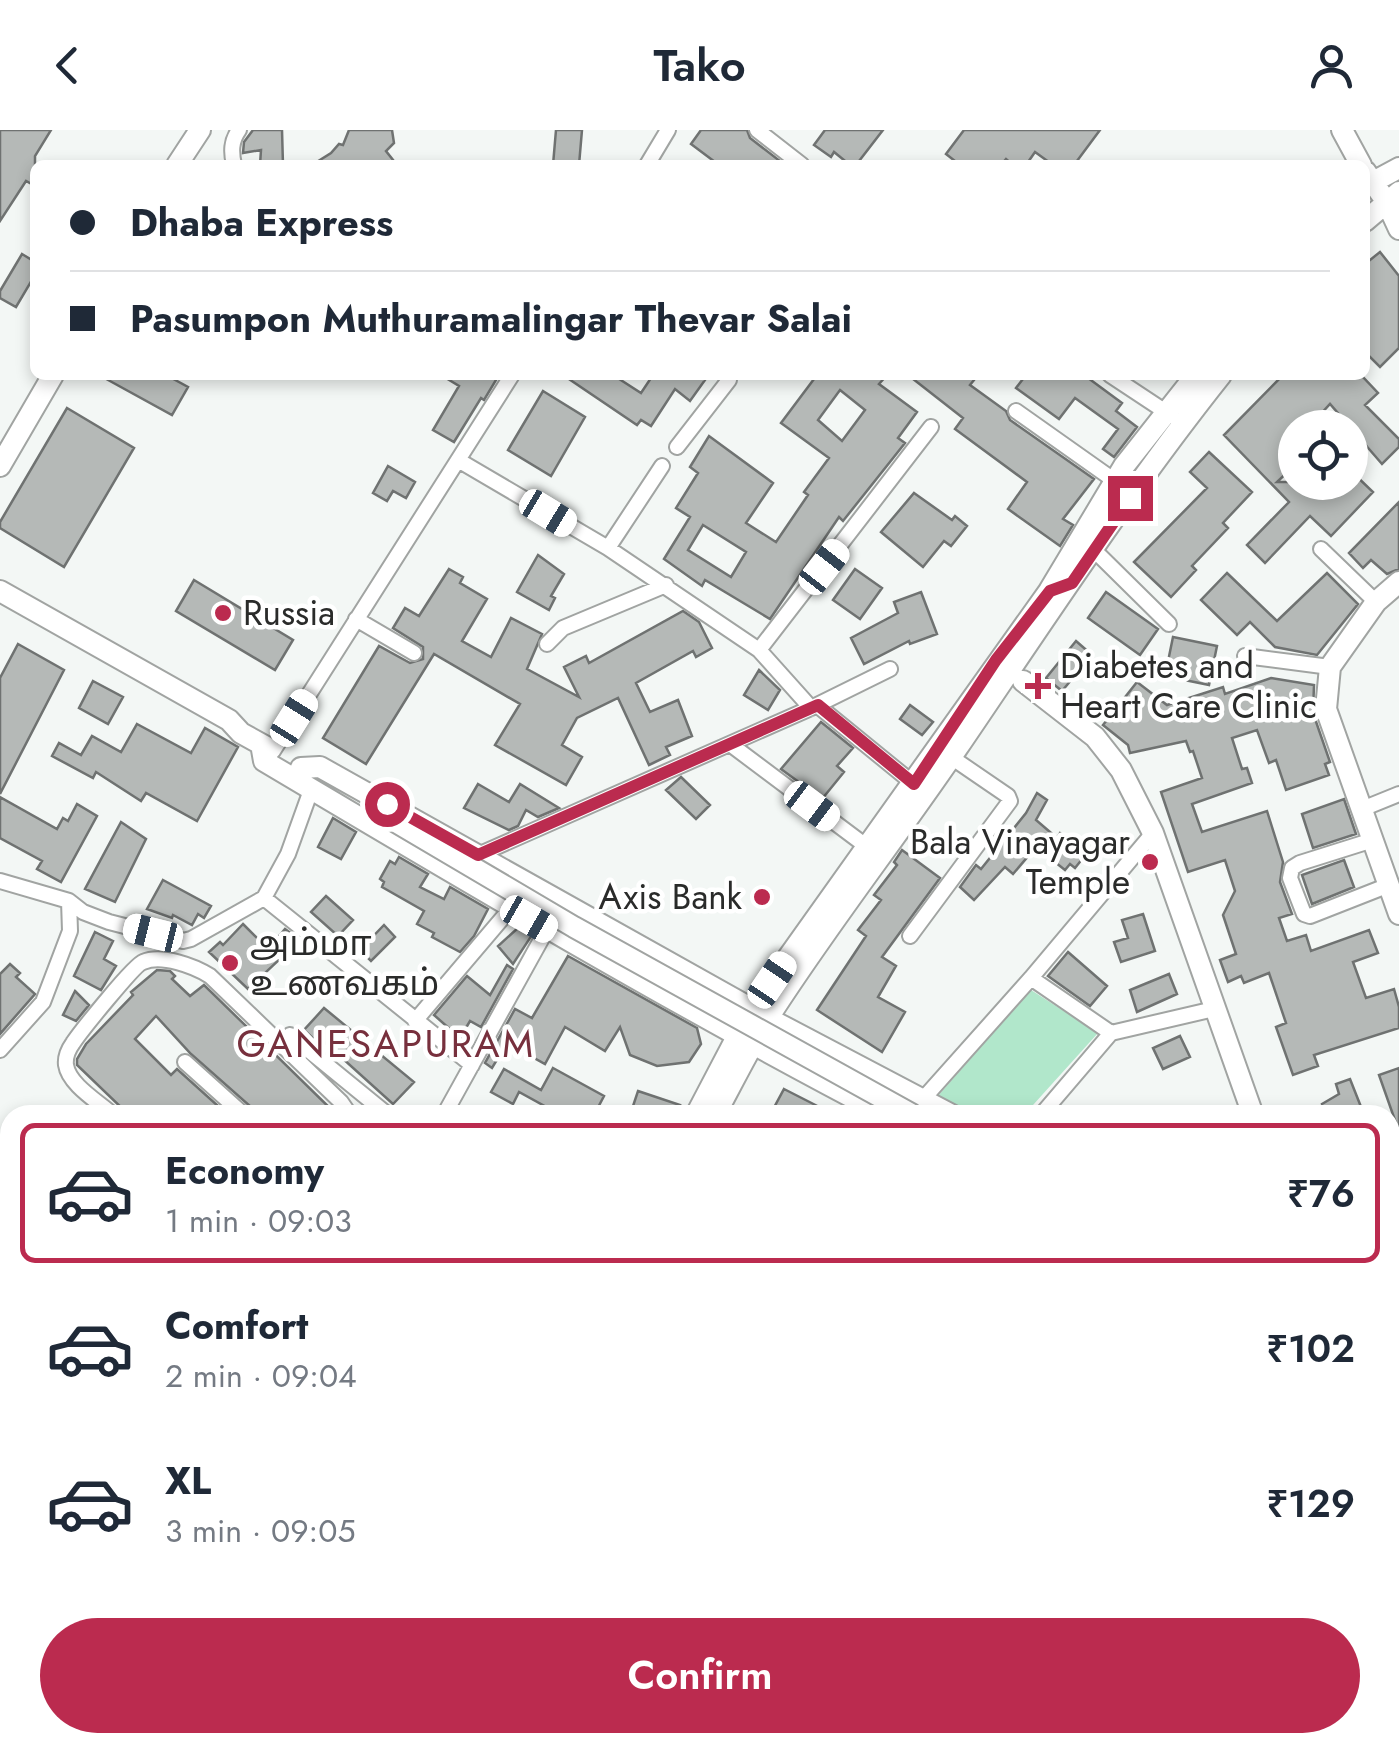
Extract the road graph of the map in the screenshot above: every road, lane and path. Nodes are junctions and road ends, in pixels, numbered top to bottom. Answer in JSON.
{"nodes":[{"id":1,"x":200,"y":130,"type":"edge"},
{"id":2,"x":239,"y":130,"type":"edge"},
{"id":3,"x":668,"y":130,"type":"edge"},
{"id":4,"x":758,"y":130,"type":"edge"},
{"id":5,"x":1342,"y":130,"type":"edge"},
{"id":6,"x":180,"y":160,"type":"edge"},
{"id":7,"x":233,"y":160,"type":"edge"},
{"id":8,"x":650,"y":160,"type":"edge"},
{"id":9,"x":796,"y":160,"type":"edge"},
{"id":10,"x":1357,"y":160,"type":"edge"},
{"id":11,"x":1370,"y":167,"type":"edge"},
{"id":12,"x":1399,"y":168,"type":"edge"},
{"id":13,"x":1370,"y":175,"type":"edge"},
{"id":14,"x":1393,"y":196,"type":"edge"},
{"id":15,"x":1370,"y":217,"type":"edge"},
{"id":16,"x":1399,"y":229,"type":"edge"},
{"id":17,"x":50,"y":380,"type":"edge"},
{"id":18,"x":509,"y":380,"type":"edge"},
{"id":19,"x":726,"y":380,"type":"edge"},
{"id":20,"x":1117,"y":380,"type":"edge"},
{"id":21,"x":1193,"y":380,"type":"edge"},
{"id":22,"x":1216,"y":380,"type":"edge"},
{"id":23,"x":1016,"y":411,"type":"dead end"},
{"id":24,"x":1174,"y":418,"type":"junction"},
{"id":25,"x":931,"y":427,"type":"dead end"},
{"id":26,"x":677,"y":447,"type":"dead end"},
{"id":27,"x":458,"y":460,"type":"junction"},
{"id":28,"x":0,"y":466,"type":"edge"},
{"id":29,"x":662,"y":466,"type":"dead end"},
{"id":30,"x":1115,"y":481,"type":"junction"},
{"id":31,"x":608,"y":548,"type":"junction"},
{"id":32,"x":1321,"y":549,"type":"dead end"},
{"id":33,"x":1094,"y":550,"type":"junction"},
{"id":34,"x":1399,"y":582,"type":"edge"},
{"id":35,"x":1072,"y":583,"type":"junction"},
{"id":36,"x":666,"y":585,"type":"junction"},
{"id":37,"x":1050,"y":591,"type":"junction"},
{"id":38,"x":0,"y":592,"type":"edge"},
{"id":39,"x":1376,"y":602,"type":"junction"},
{"id":40,"x":0,"y":606,"type":"edge"},
{"id":41,"x":356,"y":619,"type":"junction"},
{"id":42,"x":1169,"y":624,"type":"dead end"},
{"id":43,"x":548,"y":644,"type":"dead end"},
{"id":44,"x":759,"y":650,"type":"junction"},
{"id":45,"x":414,"y":653,"type":"dead end"},
{"id":46,"x":1245,"y":656,"type":"dead end"},
{"id":47,"x":1330,"y":667,"type":"junction"},
{"id":48,"x":890,"y":669,"type":"dead end"},
{"id":49,"x":1023,"y":680,"type":"dead end"},
{"id":50,"x":814,"y":706,"type":"junction"},
{"id":51,"x":241,"y":733,"type":"junction"},
{"id":52,"x":730,"y":744,"type":"junction"},
{"id":53,"x":267,"y":747,"type":"junction"},
{"id":54,"x":951,"y":756,"type":"junction"},
{"id":55,"x":302,"y":768,"type":"junction"},
{"id":56,"x":914,"y":784,"type":"junction"},
{"id":57,"x":312,"y":790,"type":"junction"},
{"id":58,"x":1399,"y":794,"type":"edge"},
{"id":59,"x":1362,"y":809,"type":"junction"},
{"id":60,"x":1153,"y":833,"type":"junction"},
{"id":61,"x":1373,"y":840,"type":"junction"},
{"id":62,"x":866,"y":846,"type":"junction"},
{"id":63,"x":478,"y":855,"type":"junction"},
{"id":64,"x":0,"y":881,"type":"edge"},
{"id":65,"x":1389,"y":885,"type":"junction"},
{"id":66,"x":264,"y":898,"type":"junction"},
{"id":67,"x":69,"y":900,"type":"junction"},
{"id":68,"x":511,"y":908,"type":"junction"},
{"id":69,"x":1399,"y":914,"type":"edge"},
{"id":70,"x":548,"y":929,"type":"junction"},
{"id":71,"x":153,"y":933,"type":"junction"},
{"id":72,"x":910,"y":936,"type":"dead end"},
{"id":73,"x":183,"y":941,"type":"junction"},
{"id":74,"x":153,"y":960,"type":"junction"},
{"id":75,"x":186,"y":966,"type":"junction"},
{"id":76,"x":1031,"y":978,"type":"junction"},
{"id":77,"x":1214,"y":1009,"type":"junction"},
{"id":78,"x":760,"y":1014,"type":"junction"},
{"id":79,"x":416,"y":1021,"type":"junction"},
{"id":80,"x":1111,"y":1033,"type":"junction"},
{"id":81,"x":290,"y":1035,"type":"dead end"},
{"id":82,"x":746,"y":1038,"type":"junction"},
{"id":83,"x":0,"y":1050,"type":"edge"},
{"id":84,"x":185,"y":1062,"type":"dead end"},
{"id":85,"x":472,"y":1065,"type":"junction"},
{"id":86,"x":102,"y":1105,"type":"edge"},
{"id":87,"x":233,"y":1105,"type":"edge"},
{"id":88,"x":342,"y":1105,"type":"edge"},
{"id":89,"x":376,"y":1105,"type":"edge"},
{"id":90,"x":450,"y":1105,"type":"edge"},
{"id":91,"x":702,"y":1105,"type":"edge"},
{"id":92,"x":720,"y":1105,"type":"edge"},
{"id":93,"x":868,"y":1105,"type":"edge"},
{"id":94,"x":914,"y":1105,"type":"edge"},
{"id":95,"x":915,"y":1105,"type":"edge"},
{"id":96,"x":920,"y":1105,"type":"edge"},
{"id":97,"x":1050,"y":1105,"type":"edge"},
{"id":98,"x":1250,"y":1105,"type":"edge"}],
"edges":[{"from":1,"to":6,"type":"main road"},
{"from":2,"to":7,"type":"street"},
{"from":3,"to":8,"type":"street"},
{"from":4,"to":9,"type":"street"},
{"from":5,"to":10,"type":"main road"},
{"from":11,"to":12,"type":"main road"},
{"from":13,"to":14,"type":"main road"},
{"from":14,"to":15,"type":"main road"},
{"from":14,"to":16,"type":"main road"},
{"from":17,"to":28,"type":"main road"},
{"from":18,"to":27,"type":"street"},
{"from":19,"to":26,"type":"street"},
{"from":20,"to":24,"type":"street"},
{"from":21,"to":24,"type":"main road"},
{"from":22,"to":24,"type":"main road"},
{"from":23,"to":30,"type":"street"},
{"from":24,"to":30,"type":"main road"},
{"from":24,"to":33,"type":"main road"},
{"from":25,"to":44,"type":"street"},
{"from":27,"to":31,"type":"street"},
{"from":27,"to":41,"type":"street"},
{"from":29,"to":31,"type":"street"},
{"from":30,"to":37,"type":"main road"},
{"from":31,"to":36,"type":"street"},
{"from":32,"to":39,"type":"street"},
{"from":33,"to":35,"type":"main road"},
{"from":33,"to":42,"type":"street"},
{"from":34,"to":39,"type":"main road"},
{"from":35,"to":37,"type":"main road"},
{"from":35,"to":54,"type":"main road"},
{"from":36,"to":43,"type":"street"},
{"from":36,"to":44,"type":"street"},
{"from":37,"to":56,"type":"main road"},
{"from":38,"to":51,"type":"main road"},
{"from":39,"to":47,"type":"main road"},
{"from":40,"to":51,"type":"main road"},
{"from":41,"to":45,"type":"street"},
{"from":41,"to":53,"type":"street"},
{"from":44,"to":50,"type":"street"},
{"from":46,"to":47,"type":"street"},
{"from":47,"to":59,"type":"main road"},
{"from":48,"to":50,"type":"street"},
{"from":49,"to":60,"type":"main road"},
{"from":50,"to":52,"type":"street"},
{"from":50,"to":56,"type":"street"},
{"from":51,"to":53,"type":"main road"},
{"from":52,"to":62,"type":"street"},
{"from":52,"to":63,"type":"street"},
{"from":53,"to":55,"type":"main road"},
{"from":53,"to":57,"type":"main road"},
{"from":54,"to":72,"type":"street"},
{"from":54,"to":78,"type":"main road"},
{"from":55,"to":63,"type":"main road"},
{"from":55,"to":94,"type":"main road","bridge":true},
{"from":56,"to":62,"type":"main road"},
{"from":57,"to":66,"type":"street"},
{"from":57,"to":68,"type":"main road"},
{"from":58,"to":59,"type":"street"},
{"from":59,"to":61,"type":"main road"},
{"from":60,"to":76,"type":"street"},
{"from":60,"to":77,"type":"main road"},
{"from":61,"to":65,"type":"main road"},
{"from":61,"to":65,"type":"street"},
{"from":62,"to":78,"type":"main road"},
{"from":63,"to":78,"type":"main road"},
{"from":64,"to":67,"type":"street"},
{"from":65,"to":69,"type":"main road"},
{"from":66,"to":73,"type":"street"},
{"from":66,"to":79,"type":"street"},
{"from":67,"to":71,"type":"street"},
{"from":67,"to":83,"type":"street"},
{"from":68,"to":70,"type":"main road"},
{"from":68,"to":79,"type":"street"},
{"from":70,"to":82,"type":"main road"},
{"from":70,"to":85,"type":"street"},
{"from":71,"to":73,"type":"street"},
{"from":71,"to":74,"type":"street"},
{"from":73,"to":75,"type":"street"},
{"from":74,"to":75,"type":"street"},
{"from":74,"to":86,"type":"street"},
{"from":75,"to":88,"type":"street"},
{"from":76,"to":80,"type":"street"},
{"from":76,"to":96,"type":"street"},
{"from":77,"to":80,"type":"street"},
{"from":77,"to":98,"type":"main road"},
{"from":78,"to":82,"type":"main road"},
{"from":78,"to":82,"type":"main road"},
{"from":78,"to":95,"type":"main road"},
{"from":79,"to":85,"type":"street"},
{"from":80,"to":97,"type":"street"},
{"from":81,"to":89,"type":"street"},
{"from":82,"to":91,"type":"main road"},
{"from":82,"to":92,"type":"main road"},
{"from":82,"to":93,"type":"main road"},
{"from":84,"to":87,"type":"street"},
{"from":85,"to":90,"type":"street"}]}
